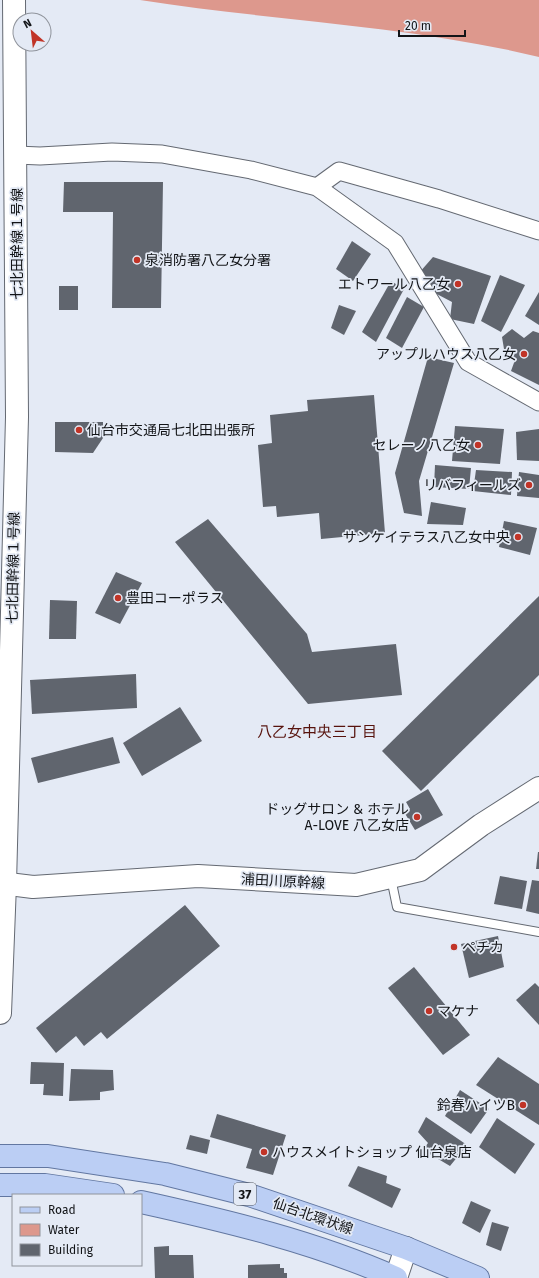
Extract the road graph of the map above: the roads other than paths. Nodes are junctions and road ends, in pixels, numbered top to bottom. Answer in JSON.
{"nodes":[{"id":1,"x":14,"y":0,"type":"edge"},
{"id":2,"x":16,"y":155,"type":"junction"},
{"id":3,"x":317,"y":186,"type":"junction"},
{"id":4,"x":539,"y":231,"type":"edge"},
{"id":5,"x":539,"y":402,"type":"edge"},
{"id":6,"x":539,"y":788,"type":"edge"},
{"id":7,"x":391,"y":877,"type":"junction"},
{"id":8,"x":3,"y":884,"type":"edge"},
{"id":9,"x":539,"y":932,"type":"edge"},
{"id":10,"x":0,"y":1013,"type":"edge"},
{"id":11,"x":0,"y":1156,"type":"edge"},
{"id":12,"x":0,"y":1185,"type":"edge"},
{"id":13,"x":106,"y":1194,"type":"edge"},
{"id":14,"x":142,"y":1202,"type":"edge"},
{"id":15,"x":406,"y":1248,"type":"junction"},
{"id":16,"x":396,"y":1278,"type":"edge"},
{"id":17,"x":478,"y":1278,"type":"edge"}],
"edges":[{"from":1,"to":2,"type":"street","name":"七北田幹線１号線"},
{"from":2,"to":3,"type":"street"},
{"from":2,"to":8,"type":"street","name":"七北田幹線１号線"},
{"from":3,"to":4,"type":"street"},
{"from":3,"to":5,"type":"street"},
{"from":6,"to":7,"type":"street","name":"浦田川原幹線"},
{"from":7,"to":8,"type":"street","name":"浦田川原幹線"},
{"from":7,"to":9,"type":"lane"},
{"from":8,"to":10,"type":"street","name":"七北田幹線１号線"},
{"from":11,"to":15,"type":"main road","name":"仙台北環状線","number":"37"},
{"from":12,"to":13,"type":"main road"},
{"from":14,"to":16,"type":"main road","name":"仙台北環状線","number":"37"},
{"from":15,"to":16,"type":"street"},
{"from":15,"to":17,"type":"main road","name":"仙台北環状線","number":"37"}]}
